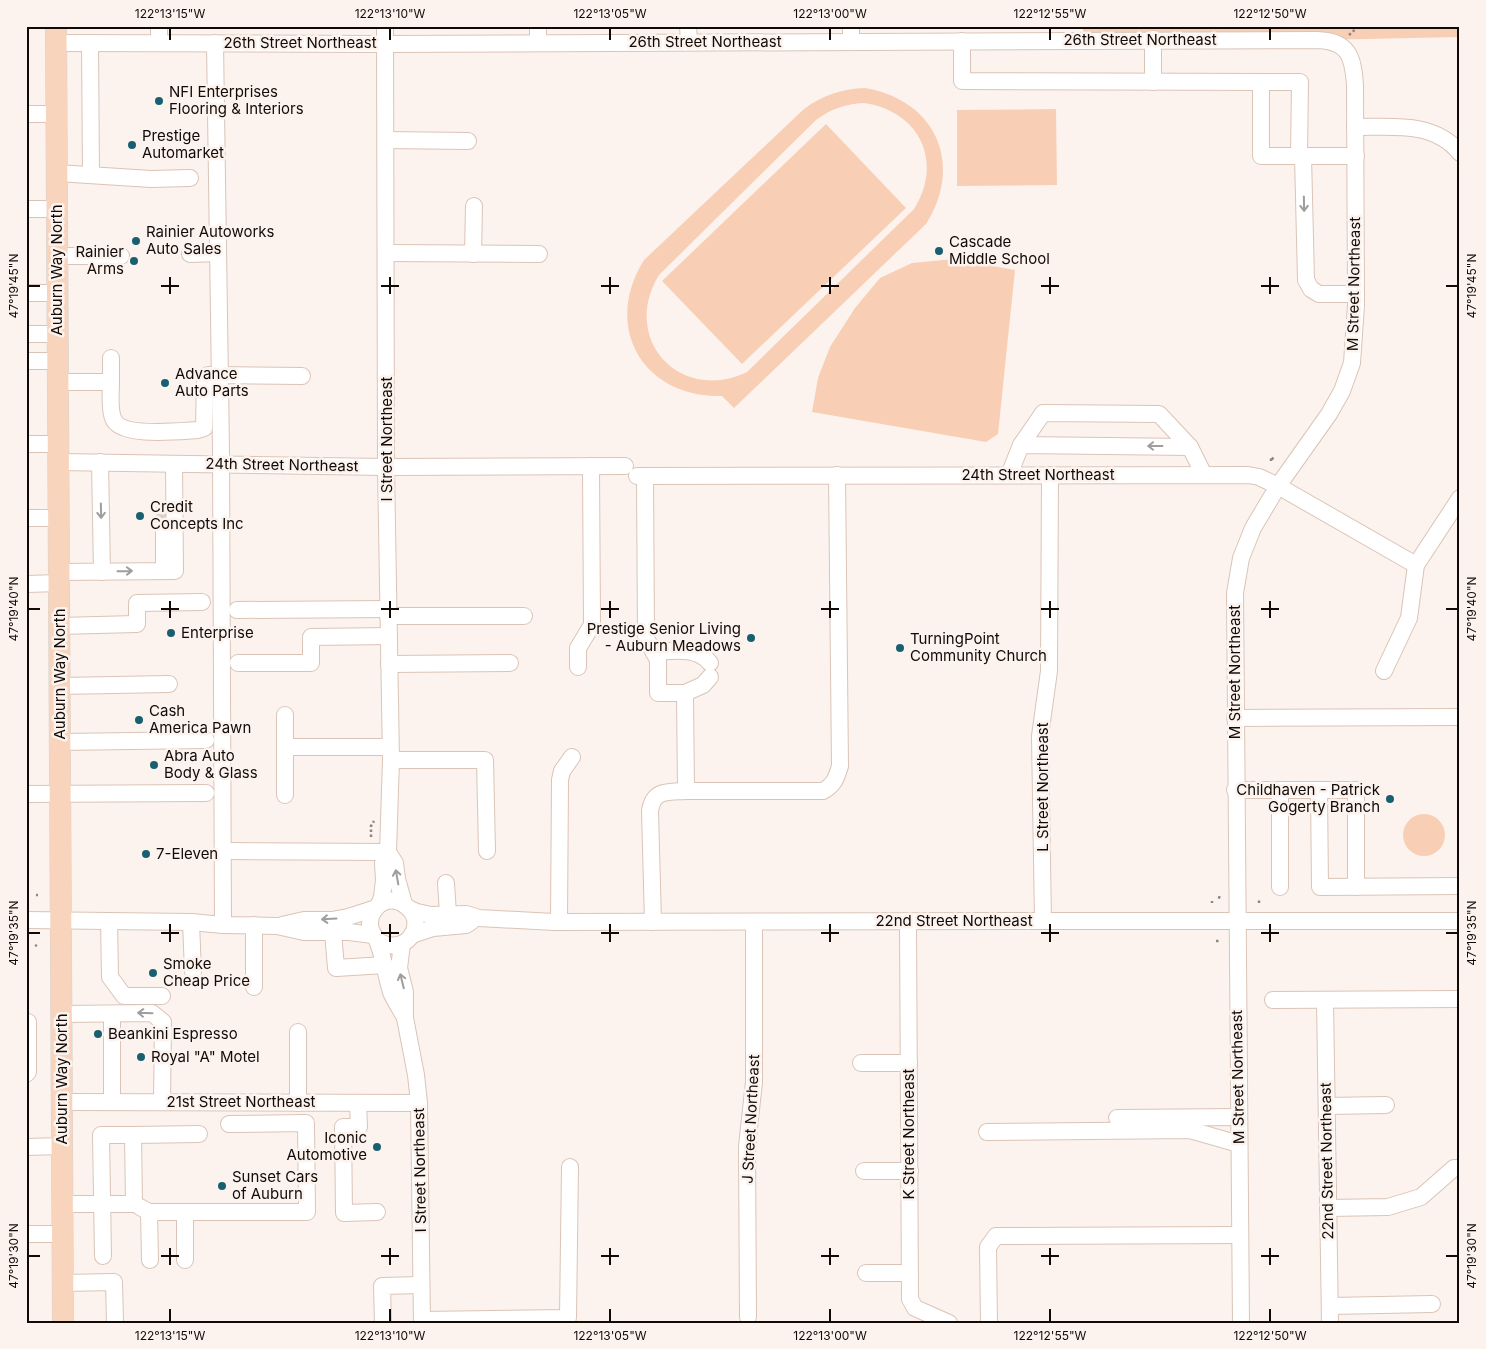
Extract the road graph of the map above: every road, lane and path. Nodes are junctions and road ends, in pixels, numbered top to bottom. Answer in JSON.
{"nodes":[{"id":1,"x":159,"y":26,"type":"edge"},
{"id":2,"x":386,"y":26,"type":"edge"},
{"id":3,"x":1113,"y":33,"type":"edge"},
{"id":4,"x":538,"y":34,"type":"edge"},
{"id":5,"x":689,"y":34,"type":"edge"},
{"id":6,"x":851,"y":34,"type":"edge"},
{"id":7,"x":1002,"y":34,"type":"edge"},
{"id":8,"x":56,"y":35,"type":"edge"},
{"id":9,"x":1153,"y":39,"type":"junction"},
{"id":10,"x":962,"y":41,"type":"junction"},
{"id":11,"x":90,"y":43,"type":"junction"},
{"id":12,"x":159,"y":43,"type":"junction"},
{"id":13,"x":215,"y":43,"type":"junction"},
{"id":14,"x":386,"y":44,"type":"junction"},
{"id":15,"x":1349,"y":54,"type":"joint"},
{"id":16,"x":1153,"y":82,"type":"junction"},
{"id":17,"x":1261,"y":82,"type":"junction"},
{"id":18,"x":26,"y":114,"type":"edge"},
{"id":19,"x":56,"y":114,"type":"junction"},
{"id":20,"x":1355,"y":127,"type":"junction"},
{"id":21,"x":386,"y":140,"type":"junction"},
{"id":22,"x":468,"y":141,"type":"dead end"},
{"id":23,"x":1460,"y":153,"type":"edge"},
{"id":24,"x":1301,"y":156,"type":"junction"},
{"id":25,"x":1356,"y":156,"type":"junction"},
{"id":26,"x":57,"y":173,"type":"junction"},
{"id":27,"x":91,"y":175,"type":"junction"},
{"id":28,"x":190,"y":178,"type":"dead end"},
{"id":29,"x":474,"y":206,"type":"dead end"},
{"id":30,"x":57,"y":208,"type":"junction"},
{"id":31,"x":26,"y":209,"type":"edge"},
{"id":32,"x":218,"y":253,"type":"junction"},
{"id":33,"x":386,"y":253,"type":"junction"},
{"id":34,"x":190,"y":254,"type":"dead end"},
{"id":35,"x":473,"y":254,"type":"junction"},
{"id":36,"x":539,"y":254,"type":"dead end"},
{"id":37,"x":57,"y":256,"type":"junction"},
{"id":38,"x":121,"y":256,"type":"dead end"},
{"id":39,"x":26,"y":293,"type":"edge"},
{"id":40,"x":57,"y":293,"type":"junction"},
{"id":41,"x":1356,"y":294,"type":"junction"},
{"id":42,"x":26,"y":334,"type":"edge"},
{"id":43,"x":58,"y":334,"type":"junction"},
{"id":44,"x":111,"y":358,"type":"dead end"},
{"id":45,"x":26,"y":362,"type":"edge"},
{"id":46,"x":58,"y":371,"type":"junction"},
{"id":47,"x":220,"y":375,"type":"junction"},
{"id":48,"x":302,"y":376,"type":"dead end"},
{"id":49,"x":111,"y":382,"type":"junction"},
{"id":50,"x":26,"y":444,"type":"edge"},
{"id":51,"x":1021,"y":445,"type":"junction"},
{"id":52,"x":1190,"y":447,"type":"junction"},
{"id":53,"x":58,"y":453,"type":"junction"},
{"id":54,"x":100,"y":462,"type":"junction"},
{"id":55,"x":168,"y":463,"type":"junction"},
{"id":56,"x":221,"y":464,"type":"junction"},
{"id":57,"x":591,"y":466,"type":"junction"},
{"id":58,"x":386,"y":467,"type":"junction"},
{"id":59,"x":636,"y":472,"type":"junction"},
{"id":60,"x":837,"y":475,"type":"junction"},
{"id":61,"x":1009,"y":475,"type":"junction"},
{"id":62,"x":1050,"y":475,"type":"junction"},
{"id":63,"x":1204,"y":475,"type":"junction"},
{"id":64,"x":1278,"y":486,"type":"junction"},
{"id":65,"x":1460,"y":498,"type":"edge"},
{"id":66,"x":164,"y":507,"type":"tunnel mouth"},
{"id":67,"x":26,"y":518,"type":"edge"},
{"id":68,"x":59,"y":518,"type":"junction"},
{"id":69,"x":164,"y":525,"type":"tunnel mouth"},
{"id":70,"x":1416,"y":565,"type":"junction"},
{"id":71,"x":164,"y":571,"type":"junction"},
{"id":72,"x":102,"y":572,"type":"junction"},
{"id":73,"x":59,"y":578,"type":"junction"},
{"id":74,"x":26,"y":584,"type":"edge"},
{"id":75,"x":202,"y":602,"type":"dead end"},
{"id":76,"x":237,"y":610,"type":"dead end"},
{"id":77,"x":388,"y":613,"type":"junction"},
{"id":78,"x":524,"y":616,"type":"dead end"},
{"id":79,"x":59,"y":626,"type":"junction"},
{"id":80,"x":389,"y":636,"type":"junction"},
{"id":81,"x":654,"y":652,"type":"junction"},
{"id":82,"x":238,"y":663,"type":"dead end"},
{"id":83,"x":510,"y":663,"type":"dead end"},
{"id":84,"x":389,"y":664,"type":"junction"},
{"id":85,"x":578,"y":667,"type":"dead end"},
{"id":86,"x":1384,"y":672,"type":"dead end"},
{"id":87,"x":169,"y":684,"type":"dead end"},
{"id":88,"x":60,"y":686,"type":"junction"},
{"id":89,"x":685,"y":693,"type":"junction"},
{"id":90,"x":285,"y":715,"type":"dead end"},
{"id":91,"x":1460,"y":717,"type":"edge"},
{"id":92,"x":1235,"y":718,"type":"junction"},
{"id":93,"x":206,"y":740,"type":"dead end"},
{"id":94,"x":60,"y":742,"type":"junction"},
{"id":95,"x":285,"y":747,"type":"junction"},
{"id":96,"x":390,"y":754,"type":"junction"},
{"id":97,"x":572,"y":757,"type":"dead end"},
{"id":98,"x":1235,"y":790,"type":"junction"},
{"id":99,"x":1280,"y":790,"type":"junction"},
{"id":100,"x":1319,"y":790,"type":"junction"},
{"id":101,"x":686,"y":791,"type":"junction"},
{"id":102,"x":206,"y":793,"type":"dead end"},
{"id":103,"x":26,"y":794,"type":"edge"},
{"id":104,"x":60,"y":794,"type":"junction"},
{"id":105,"x":286,"y":795,"type":"dead end"},
{"id":106,"x":230,"y":851,"type":"dead end"},
{"id":107,"x":487,"y":851,"type":"dead end"},
{"id":108,"x":388,"y":852,"type":"junction"},
{"id":109,"x":446,"y":884,"type":"dead end"},
{"id":110,"x":1280,"y":886,"type":"dead end"},
{"id":111,"x":1460,"y":886,"type":"edge"},
{"id":112,"x":1356,"y":887,"type":"junction"},
{"id":113,"x":377,"y":906,"type":"junction"},
{"id":114,"x":407,"y":906,"type":"junction"},
{"id":115,"x":448,"y":914,"type":"junction"},
{"id":116,"x":479,"y":918,"type":"junction"},
{"id":117,"x":26,"y":920,"type":"edge"},
{"id":118,"x":61,"y":920,"type":"junction"},
{"id":119,"x":1043,"y":920,"type":"junction"},
{"id":120,"x":1460,"y":921,"type":"edge"},
{"id":121,"x":109,"y":922,"type":"junction"},
{"id":122,"x":191,"y":922,"type":"junction"},
{"id":123,"x":559,"y":922,"type":"junction"},
{"id":124,"x":653,"y":922,"type":"junction"},
{"id":125,"x":754,"y":922,"type":"junction"},
{"id":126,"x":908,"y":922,"type":"junction"},
{"id":127,"x":1236,"y":922,"type":"junction"},
{"id":128,"x":223,"y":925,"type":"junction"},
{"id":129,"x":254,"y":925,"type":"junction"},
{"id":130,"x":277,"y":926,"type":"junction"},
{"id":131,"x":333,"y":932,"type":"junction"},
{"id":132,"x":375,"y":938,"type":"junction"},
{"id":133,"x":407,"y":940,"type":"junction"},
{"id":134,"x":385,"y":966,"type":"junction"},
{"id":135,"x":193,"y":972,"type":"dead end"},
{"id":136,"x":254,"y":987,"type":"dead end"},
{"id":137,"x":162,"y":996,"type":"dead end"},
{"id":138,"x":1460,"y":999,"type":"edge"},
{"id":139,"x":1273,"y":1000,"type":"dead end"},
{"id":140,"x":1325,"y":1000,"type":"junction"},
{"id":141,"x":62,"y":1014,"type":"junction"},
{"id":142,"x":112,"y":1014,"type":"junction"},
{"id":143,"x":405,"y":1018,"type":"junction"},
{"id":144,"x":28,"y":1022,"type":"dead end"},
{"id":145,"x":298,"y":1032,"type":"dead end"},
{"id":146,"x":861,"y":1063,"type":"dead end"},
{"id":147,"x":909,"y":1063,"type":"junction"},
{"id":148,"x":26,"y":1074,"type":"edge"},
{"id":149,"x":62,"y":1102,"type":"junction"},
{"id":150,"x":112,"y":1102,"type":"junction"},
{"id":151,"x":162,"y":1102,"type":"junction"},
{"id":152,"x":298,"y":1103,"type":"junction"},
{"id":153,"x":358,"y":1103,"type":"junction"},
{"id":154,"x":419,"y":1103,"type":"junction"},
{"id":155,"x":1386,"y":1105,"type":"dead end"},
{"id":156,"x":1327,"y":1106,"type":"junction"},
{"id":157,"x":1239,"y":1117,"type":"junction"},
{"id":158,"x":1117,"y":1118,"type":"dead end"},
{"id":159,"x":229,"y":1124,"type":"dead end"},
{"id":160,"x":987,"y":1132,"type":"dead end"},
{"id":161,"x":200,"y":1134,"type":"dead end"},
{"id":162,"x":133,"y":1135,"type":"junction"},
{"id":163,"x":1239,"y":1144,"type":"junction"},
{"id":164,"x":62,"y":1146,"type":"junction"},
{"id":165,"x":26,"y":1147,"type":"edge"},
{"id":166,"x":570,"y":1167,"type":"dead end"},
{"id":167,"x":1460,"y":1168,"type":"edge"},
{"id":168,"x":864,"y":1171,"type":"dead end"},
{"id":169,"x":910,"y":1171,"type":"junction"},
{"id":170,"x":63,"y":1204,"type":"junction"},
{"id":171,"x":102,"y":1204,"type":"junction"},
{"id":172,"x":134,"y":1204,"type":"junction"},
{"id":173,"x":1328,"y":1208,"type":"junction"},
{"id":174,"x":149,"y":1212,"type":"junction"},
{"id":175,"x":185,"y":1212,"type":"junction"},
{"id":176,"x":377,"y":1212,"type":"dead end"},
{"id":177,"x":26,"y":1234,"type":"edge"},
{"id":178,"x":63,"y":1234,"type":"junction"},
{"id":179,"x":1240,"y":1235,"type":"junction"},
{"id":180,"x":103,"y":1256,"type":"dead end"},
{"id":181,"x":150,"y":1260,"type":"dead end"},
{"id":182,"x":185,"y":1260,"type":"dead end"},
{"id":183,"x":866,"y":1273,"type":"dead end"},
{"id":184,"x":910,"y":1273,"type":"junction"},
{"id":185,"x":63,"y":1283,"type":"junction"},
{"id":186,"x":421,"y":1285,"type":"junction"},
{"id":187,"x":1432,"y":1304,"type":"dead end"},
{"id":188,"x":1330,"y":1306,"type":"junction"},
{"id":189,"x":748,"y":1317,"type":"dead end"},
{"id":190,"x":422,"y":1322,"type":"edge"},
{"id":191,"x":64,"y":1323,"type":"edge"},
{"id":192,"x":115,"y":1323,"type":"edge"},
{"id":193,"x":383,"y":1323,"type":"edge"},
{"id":194,"x":949,"y":1323,"type":"edge"},
{"id":195,"x":989,"y":1323,"type":"edge"},
{"id":196,"x":1241,"y":1323,"type":"edge"},
{"id":197,"x":1330,"y":1323,"type":"edge"}],
"edges":[{"from":1,"to":12,"type":"street"},
{"from":2,"to":14,"type":"street","name":"I Street Northeast"},
{"from":3,"to":7,"type":"street","name":"26th Street Northeast"},
{"from":3,"to":9,"type":"street","name":"26th Street Northeast"},
{"from":4,"to":5,"type":"street","name":"26th Street Northeast"},
{"from":4,"to":14,"type":"street","name":"26th Street Northeast"},
{"from":5,"to":6,"type":"street","name":"26th Street Northeast"},
{"from":6,"to":10,"type":"street","name":"26th Street Northeast"},
{"from":7,"to":10,"type":"street","name":"26th Street Northeast"},
{"from":8,"to":11,"type":"street","name":"26th Street Northeast"},
{"from":8,"to":19,"type":"main road","name":"Auburn Way North"},
{"from":9,"to":15,"type":"street","name":"26th Street Northeast"},
{"from":9,"to":16,"type":"street"},
{"from":10,"to":16,"type":"street"},
{"from":11,"to":12,"type":"street","name":"26th Street Northeast"},
{"from":11,"to":27,"type":"street"},
{"from":12,"to":13,"type":"street","name":"26th Street Northeast"},
{"from":13,"to":14,"type":"street","name":"26th Street Northeast"},
{"from":13,"to":32,"type":"street"},
{"from":14,"to":21,"type":"street","name":"I Street Northeast"},
{"from":15,"to":20,"type":"street","name":"M Street Northeast"},
{"from":16,"to":17,"type":"street"},
{"from":17,"to":24,"type":"street"},
{"from":17,"to":24,"type":"street"},
{"from":18,"to":19,"type":"street"},
{"from":19,"to":26,"type":"main road","name":"Auburn Way North"},
{"from":20,"to":23,"type":"street"},
{"from":20,"to":25,"type":"street","name":"M Street Northeast"},
{"from":21,"to":22,"type":"street"},
{"from":21,"to":33,"type":"street","name":"I Street Northeast"},
{"from":24,"to":25,"type":"street"},
{"from":24,"to":41,"type":"street","one_way":true},
{"from":25,"to":41,"type":"street","name":"M Street Northeast"},
{"from":26,"to":27,"type":"street"},
{"from":26,"to":30,"type":"main road","name":"Auburn Way North"},
{"from":27,"to":28,"type":"street"},
{"from":29,"to":35,"type":"street"},
{"from":30,"to":31,"type":"street"},
{"from":30,"to":37,"type":"main road","name":"Auburn Way North"},
{"from":32,"to":34,"type":"street"},
{"from":32,"to":47,"type":"street"},
{"from":33,"to":35,"type":"street"},
{"from":33,"to":58,"type":"street","name":"I Street Northeast"},
{"from":35,"to":36,"type":"street"},
{"from":37,"to":38,"type":"street"},
{"from":37,"to":40,"type":"main road","name":"Auburn Way North"},
{"from":39,"to":40,"type":"street"},
{"from":40,"to":43,"type":"main road","name":"Auburn Way North"},
{"from":41,"to":64,"type":"street","name":"M Street Northeast"},
{"from":42,"to":43,"type":"street"},
{"from":43,"to":46,"type":"main road","name":"Auburn Way North"},
{"from":44,"to":49,"type":"street"},
{"from":45,"to":46,"type":"street"},
{"from":46,"to":49,"type":"street"},
{"from":46,"to":53,"type":"main road","name":"Auburn Way North"},
{"from":47,"to":48,"type":"street"},
{"from":47,"to":49,"type":"street"},
{"from":47,"to":56,"type":"street"},
{"from":50,"to":53,"type":"street","name":"24th Street Northeast"},
{"from":52,"to":51,"type":"street","one_way":true},
{"from":51,"to":52,"type":"street"},
{"from":51,"to":61,"type":"street"},
{"from":52,"to":63,"type":"street"},
{"from":53,"to":54,"type":"street","name":"24th Street Northeast"},
{"from":53,"to":68,"type":"main road","name":"Auburn Way North"},
{"from":54,"to":55,"type":"street","name":"24th Street Northeast"},
{"from":54,"to":72,"type":"street","one_way":true},
{"from":55,"to":56,"type":"street","name":"24th Street Northeast"},
{"from":55,"to":66,"type":"street"},
{"from":55,"to":71,"type":"street"},
{"from":56,"to":58,"type":"street","name":"24th Street Northeast"},
{"from":56,"to":128,"type":"street"},
{"from":57,"to":58,"type":"street","name":"24th Street Northeast"},
{"from":57,"to":59,"type":"street","name":"24th Street Northeast"},
{"from":57,"to":85,"type":"street"},
{"from":58,"to":77,"type":"street","name":"I Street Northeast"},
{"from":59,"to":60,"type":"street","name":"24th Street Northeast"},
{"from":59,"to":81,"type":"street"},
{"from":60,"to":61,"type":"street","name":"24th Street Northeast"},
{"from":60,"to":101,"type":"street"},
{"from":61,"to":62,"type":"street","name":"24th Street Northeast"},
{"from":62,"to":63,"type":"street","name":"24th Street Northeast"},
{"from":62,"to":119,"type":"street","name":"L Street Northeast"},
{"from":63,"to":64,"type":"street","name":"24th Street Northeast"},
{"from":64,"to":70,"type":"street","name":"24th Street Northeast"},
{"from":64,"to":92,"type":"street","name":"M Street Northeast"},
{"from":65,"to":70,"type":"street"},
{"from":67,"to":68,"type":"street"},
{"from":68,"to":73,"type":"main road","name":"Auburn Way North"},
{"from":69,"to":71,"type":"street"},
{"from":70,"to":86,"type":"street"},
{"from":72,"to":71,"type":"street","one_way":true},
{"from":72,"to":73,"type":"street"},
{"from":73,"to":74,"type":"street"},
{"from":73,"to":79,"type":"main road","name":"Auburn Way North"},
{"from":75,"to":79,"type":"street"},
{"from":76,"to":77,"type":"street"},
{"from":77,"to":78,"type":"street"},
{"from":77,"to":80,"type":"street","name":"I Street Northeast"},
{"from":79,"to":88,"type":"main road","name":"Auburn Way North"},
{"from":80,"to":82,"type":"street"},
{"from":80,"to":84,"type":"street","name":"I Street Northeast"},
{"from":81,"to":89,"type":"street"},
{"from":81,"to":89,"type":"street"},
{"from":83,"to":84,"type":"street"},
{"from":84,"to":96,"type":"street","name":"I Street Northeast"},
{"from":87,"to":88,"type":"street"},
{"from":88,"to":94,"type":"main road","name":"Auburn Way North"},
{"from":89,"to":101,"type":"street"},
{"from":90,"to":95,"type":"street"},
{"from":91,"to":92,"type":"street"},
{"from":92,"to":98,"type":"street","name":"M Street Northeast"},
{"from":93,"to":94,"type":"street"},
{"from":94,"to":104,"type":"main road","name":"Auburn Way North"},
{"from":95,"to":96,"type":"street"},
{"from":95,"to":105,"type":"street"},
{"from":96,"to":107,"type":"street"},
{"from":96,"to":108,"type":"street","name":"I Street Northeast"},
{"from":97,"to":123,"type":"street"},
{"from":98,"to":99,"type":"street"},
{"from":98,"to":127,"type":"street","name":"M Street Northeast"},
{"from":99,"to":100,"type":"street"},
{"from":99,"to":110,"type":"street"},
{"from":100,"to":112,"type":"street"},
{"from":100,"to":112,"type":"street"},
{"from":101,"to":124,"type":"street"},
{"from":102,"to":104,"type":"street"},
{"from":103,"to":104,"type":"street"},
{"from":104,"to":118,"type":"main road","name":"Auburn Way North"},
{"from":106,"to":108,"type":"street"},
{"from":108,"to":113,"type":"street","name":"I Street Northeast"},
{"from":114,"to":108,"type":"street","name":"I Street Northeast","one_way":true},
{"from":109,"to":115,"type":"street"},
{"from":111,"to":112,"type":"street"},
{"from":113,"to":114,"type":"street"},
{"from":113,"to":130,"type":"street","one_way":true},
{"from":113,"to":132,"type":"street","name":"I Street Northeast"},
{"from":114,"to":115,"type":"street","name":"22nd Street Northeast"},
{"from":114,"to":133,"type":"street","name":"I Street Northeast"},
{"from":115,"to":116,"type":"street","name":"22nd Street Northeast"},
{"from":116,"to":123,"type":"street","name":"22nd Street Northeast"},
{"from":116,"to":133,"type":"street","name":"22nd Street Northeast"},
{"from":117,"to":118,"type":"street"},
{"from":118,"to":121,"type":"street"},
{"from":118,"to":141,"type":"main road","name":"Auburn Way North"},
{"from":119,"to":126,"type":"street","name":"22nd Street Northeast"},
{"from":119,"to":127,"type":"street","name":"22nd Street Northeast"},
{"from":120,"to":127,"type":"street","name":"22nd Street Northeast"},
{"from":121,"to":122,"type":"street"},
{"from":121,"to":137,"type":"street"},
{"from":122,"to":128,"type":"street"},
{"from":122,"to":135,"type":"street"},
{"from":123,"to":124,"type":"street","name":"22nd Street Northeast"},
{"from":124,"to":125,"type":"street","name":"22nd Street Northeast"},
{"from":125,"to":126,"type":"street","name":"22nd Street Northeast"},
{"from":125,"to":189,"type":"street","name":"J Street Northeast"},
{"from":126,"to":147,"type":"street","name":"K Street Northeast"},
{"from":127,"to":157,"type":"street","name":"M Street Northeast"},
{"from":128,"to":129,"type":"street"},
{"from":129,"to":130,"type":"street"},
{"from":129,"to":136,"type":"street"},
{"from":130,"to":131,"type":"street"},
{"from":131,"to":132,"type":"street"},
{"from":131,"to":134,"type":"street"},
{"from":132,"to":133,"type":"street"},
{"from":132,"to":134,"type":"street","name":"I Street Northeast"},
{"from":143,"to":133,"type":"street","name":"I Street Northeast","one_way":true},
{"from":134,"to":143,"type":"street","name":"I Street Northeast"},
{"from":138,"to":140,"type":"street"},
{"from":139,"to":140,"type":"street"},
{"from":140,"to":156,"type":"street","name":"22nd Street Northeast"},
{"from":141,"to":142,"type":"street"},
{"from":141,"to":149,"type":"main road","name":"Auburn Way North"},
{"from":142,"to":150,"type":"street"},
{"from":151,"to":142,"type":"street","one_way":true},
{"from":143,"to":154,"type":"street","name":"I Street Northeast"},
{"from":144,"to":148,"type":"street"},
{"from":145,"to":152,"type":"street"},
{"from":146,"to":147,"type":"street"},
{"from":147,"to":169,"type":"street","name":"K Street Northeast"},
{"from":149,"to":150,"type":"street","name":"21st Street Northeast"},
{"from":149,"to":164,"type":"main road","name":"Auburn Way North"},
{"from":150,"to":151,"type":"street","name":"21st Street Northeast"},
{"from":151,"to":152,"type":"street","name":"21st Street Northeast"},
{"from":152,"to":153,"type":"street","name":"21st Street Northeast"},
{"from":153,"to":154,"type":"street","name":"21st Street Northeast"},
{"from":153,"to":176,"type":"street"},
{"from":154,"to":186,"type":"street","name":"I Street Northeast"},
{"from":155,"to":156,"type":"street"},
{"from":156,"to":173,"type":"street","name":"22nd Street Northeast"},
{"from":157,"to":158,"type":"street"},
{"from":157,"to":163,"type":"street","name":"M Street Northeast"},
{"from":159,"to":175,"type":"street"},
{"from":160,"to":163,"type":"street"},
{"from":161,"to":162,"type":"street"},
{"from":162,"to":171,"type":"street"},
{"from":162,"to":172,"type":"street"},
{"from":163,"to":179,"type":"street","name":"M Street Northeast"},
{"from":164,"to":165,"type":"street"},
{"from":164,"to":170,"type":"main road","name":"Auburn Way North"},
{"from":166,"to":190,"type":"street"},
{"from":167,"to":173,"type":"street"},
{"from":168,"to":169,"type":"street"},
{"from":169,"to":184,"type":"street","name":"K Street Northeast"},
{"from":170,"to":171,"type":"street"},
{"from":170,"to":178,"type":"main road","name":"Auburn Way North"},
{"from":171,"to":172,"type":"street"},
{"from":171,"to":180,"type":"street"},
{"from":172,"to":174,"type":"street"},
{"from":173,"to":188,"type":"street","name":"22nd Street Northeast"},
{"from":174,"to":175,"type":"street"},
{"from":174,"to":181,"type":"street"},
{"from":175,"to":182,"type":"street"},
{"from":177,"to":178,"type":"street"},
{"from":178,"to":185,"type":"main road","name":"Auburn Way North"},
{"from":179,"to":195,"type":"street"},
{"from":179,"to":196,"type":"street","name":"M Street Northeast"},
{"from":183,"to":184,"type":"street"},
{"from":184,"to":194,"type":"street","name":"K Street Northeast"},
{"from":185,"to":191,"type":"main road","name":"Auburn Way North"},
{"from":185,"to":192,"type":"street"},
{"from":186,"to":190,"type":"street","name":"I Street Northeast"},
{"from":186,"to":193,"type":"street"},
{"from":187,"to":188,"type":"street"},
{"from":188,"to":197,"type":"street","name":"22nd Street Northeast"}]}
